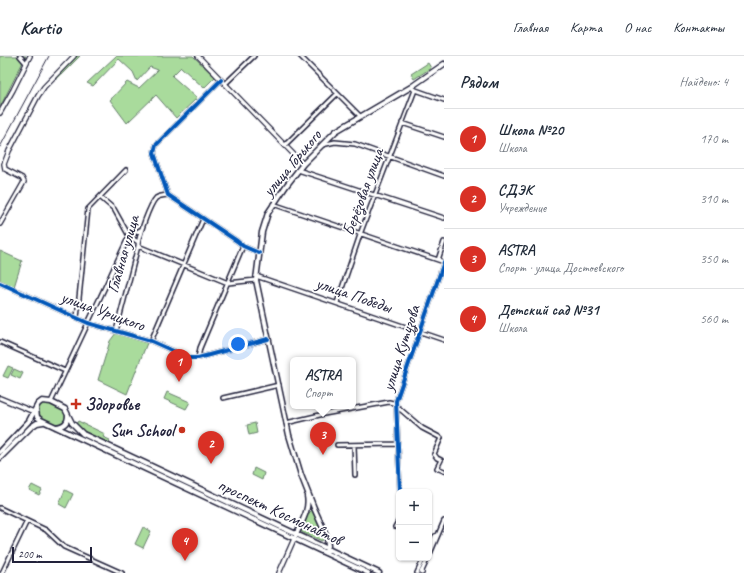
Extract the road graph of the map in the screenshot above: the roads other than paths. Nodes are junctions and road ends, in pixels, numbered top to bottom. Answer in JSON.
{"nodes":[{"id":1,"x":20,"y":56,"type":"edge"},
{"id":2,"x":30,"y":56,"type":"edge"},
{"id":3,"x":74,"y":56,"type":"edge"},
{"id":4,"x":198,"y":56,"type":"edge"},
{"id":5,"x":254,"y":56,"type":"edge"},
{"id":6,"x":300,"y":56,"type":"edge"},
{"id":7,"x":26,"y":63,"type":"junction"},
{"id":8,"x":444,"y":64,"type":"edge"},
{"id":9,"x":221,"y":80,"type":"junction"},
{"id":10,"x":225,"y":84,"type":"junction"},
{"id":11,"x":411,"y":87,"type":"junction"},
{"id":12,"x":415,"y":90,"type":"junction"},
{"id":13,"x":337,"y":94,"type":"junction"},
{"id":14,"x":444,"y":100,"type":"edge"},
{"id":15,"x":0,"y":113,"type":"edge"},
{"id":16,"x":360,"y":116,"type":"junction"},
{"id":17,"x":402,"y":123,"type":"junction"},
{"id":18,"x":444,"y":137,"type":"edge"},
{"id":19,"x":285,"y":145,"type":"junction"},
{"id":20,"x":322,"y":145,"type":"junction"},
{"id":21,"x":390,"y":157,"type":"junction"},
{"id":22,"x":303,"y":164,"type":"junction"},
{"id":23,"x":126,"y":170,"type":"dead end"},
{"id":24,"x":298,"y":170,"type":"junction"},
{"id":25,"x":444,"y":176,"type":"edge"},
{"id":26,"x":168,"y":195,"type":"junction"},
{"id":27,"x":375,"y":196,"type":"junction"},
{"id":28,"x":100,"y":197,"type":"junction"},
{"id":29,"x":273,"y":204,"type":"junction"},
{"id":30,"x":444,"y":218,"type":"edge"},
{"id":31,"x":203,"y":219,"type":"junction"},
{"id":32,"x":0,"y":224,"type":"edge"},
{"id":33,"x":142,"y":229,"type":"junction"},
{"id":34,"x":361,"y":234,"type":"junction"},
{"id":35,"x":128,"y":236,"type":"junction"},
{"id":36,"x":138,"y":242,"type":"junction"},
{"id":37,"x":444,"y":242,"type":"edge"},
{"id":38,"x":138,"y":246,"type":"junction"},
{"id":39,"x":243,"y":246,"type":"junction"},
{"id":40,"x":259,"y":253,"type":"junction"},
{"id":41,"x":438,"y":260,"type":"junction"},
{"id":42,"x":444,"y":262,"type":"edge"},
{"id":43,"x":183,"y":264,"type":"junction"},
{"id":44,"x":256,"y":278,"type":"junction"},
{"id":45,"x":228,"y":282,"type":"junction"},
{"id":46,"x":0,"y":283,"type":"edge"},
{"id":47,"x":337,"y":303,"type":"junction"},
{"id":48,"x":77,"y":318,"type":"junction"},
{"id":49,"x":88,"y":323,"type":"junction"},
{"id":50,"x":116,"y":331,"type":"junction"},
{"id":51,"x":420,"y":332,"type":"junction"},
{"id":52,"x":268,"y":339,"type":"junction"},
{"id":53,"x":444,"y":340,"type":"edge"},
{"id":54,"x":151,"y":341,"type":"junction"},
{"id":55,"x":0,"y":342,"type":"edge"},
{"id":56,"x":198,"y":358,"type":"junction"},
{"id":57,"x":65,"y":372,"type":"junction"},
{"id":58,"x":278,"y":385,"type":"junction"},
{"id":59,"x":0,"y":398,"type":"edge"},
{"id":60,"x":223,"y":398,"type":"dead end"},
{"id":61,"x":51,"y":402,"type":"junction"},
{"id":62,"x":356,"y":408,"type":"edge"},
{"id":63,"x":398,"y":408,"type":"junction"},
{"id":64,"x":352,"y":409,"type":"edge"},
{"id":65,"x":35,"y":410,"type":"junction"},
{"id":66,"x":68,"y":415,"type":"junction"},
{"id":67,"x":45,"y":422,"type":"junction"},
{"id":68,"x":286,"y":423,"type":"junction"},
{"id":69,"x":56,"y":427,"type":"junction"},
{"id":70,"x":398,"y":444,"type":"junction"},
{"id":71,"x":337,"y":445,"type":"dead end"},
{"id":72,"x":354,"y":445,"type":"junction"},
{"id":73,"x":0,"y":452,"type":"edge"},
{"id":74,"x":0,"y":458,"type":"edge"},
{"id":75,"x":444,"y":471,"type":"edge"},
{"id":76,"x":355,"y":475,"type":"dead end"},
{"id":77,"x":304,"y":484,"type":"junction"},
{"id":78,"x":400,"y":489,"type":"edge"},
{"id":79,"x":0,"y":508,"type":"edge"},
{"id":80,"x":314,"y":508,"type":"junction"},
{"id":81,"x":306,"y":511,"type":"junction"},
{"id":82,"x":27,"y":521,"type":"junction"},
{"id":83,"x":444,"y":521,"type":"edge"},
{"id":84,"x":438,"y":535,"type":"junction"},
{"id":85,"x":295,"y":536,"type":"junction"},
{"id":86,"x":432,"y":542,"type":"edge"},
{"id":87,"x":326,"y":551,"type":"junction"},
{"id":88,"x":432,"y":551,"type":"edge"},
{"id":89,"x":423,"y":561,"type":"edge"},
{"id":90,"x":427,"y":561,"type":"edge"},
{"id":91,"x":421,"y":572,"type":"edge"},
{"id":92,"x":2,"y":573,"type":"edge"},
{"id":93,"x":122,"y":573,"type":"edge"},
{"id":94,"x":279,"y":573,"type":"edge"},
{"id":95,"x":368,"y":573,"type":"edge"},
{"id":96,"x":379,"y":573,"type":"edge"},
{"id":97,"x":416,"y":573,"type":"edge"}],
"edges":[{"from":1,"to":7,"type":"street"},
{"from":2,"to":7,"type":"street"},
{"from":3,"to":32,"type":"street"},
{"from":4,"to":9,"type":"street"},
{"from":5,"to":10,"type":"street"},
{"from":6,"to":13,"type":"street"},
{"from":7,"to":15,"type":"street"},
{"from":8,"to":11,"type":"main road","name":"улица Горького"},
{"from":9,"to":10,"type":"street"},
{"from":9,"to":26,"type":"street"},
{"from":10,"to":19,"type":"street"},
{"from":11,"to":12,"type":"street"},
{"from":11,"to":16,"type":"main road","name":"улица Горького"},
{"from":12,"to":14,"type":"street"},
{"from":12,"to":17,"type":"street","name":"Берёзовая улица"},
{"from":13,"to":16,"type":"street"},
{"from":13,"to":19,"type":"street"},
{"from":16,"to":20,"type":"main road","name":"улица Горького"},
{"from":17,"to":18,"type":"street"},
{"from":17,"to":21,"type":"street","name":"Берёзовая улица"},
{"from":19,"to":22,"type":"street"},
{"from":20,"to":21,"type":"street"},
{"from":20,"to":22,"type":"main road","name":"улица Горького"},
{"from":21,"to":25,"type":"street"},
{"from":21,"to":27,"type":"street","name":"Берёзовая улица"},
{"from":22,"to":24,"type":"main road","name":"улица Горького"},
{"from":23,"to":28,"type":"street"},
{"from":24,"to":27,"type":"street"},
{"from":24,"to":29,"type":"main road","name":"улица Горького"},
{"from":26,"to":31,"type":"street"},
{"from":26,"to":33,"type":"street","name":"Главная улица"},
{"from":27,"to":30,"type":"street"},
{"from":27,"to":34,"type":"street","name":"Берёзовая улица"},
{"from":28,"to":35,"type":"street"},
{"from":28,"to":48,"type":"street"},
{"from":29,"to":34,"type":"street"},
{"from":29,"to":40,"type":"main road","name":"улица Горького"},
{"from":31,"to":39,"type":"street"},
{"from":31,"to":43,"type":"street"},
{"from":33,"to":35,"type":"street"},
{"from":33,"to":36,"type":"street","name":"Главная улица"},
{"from":34,"to":41,"type":"street"},
{"from":34,"to":47,"type":"street","name":"Берёзовая улица"},
{"from":35,"to":36,"type":"street"},
{"from":35,"to":49,"type":"street"},
{"from":36,"to":38,"type":"street","name":"Главная улица"},
{"from":37,"to":41,"type":"street"},
{"from":38,"to":43,"type":"street"},
{"from":38,"to":50,"type":"street","name":"Главная улица"},
{"from":39,"to":40,"type":"street"},
{"from":39,"to":45,"type":"street"},
{"from":40,"to":44,"type":"main road","name":"улица Горького"},
{"from":41,"to":42,"type":"street"},
{"from":42,"to":51,"type":"street","name":"улица Кутузова"},
{"from":43,"to":45,"type":"street"},
{"from":43,"to":54,"type":"street"},
{"from":44,"to":45,"type":"street"},
{"from":44,"to":47,"type":"street","name":"улица Победы"},
{"from":44,"to":52,"type":"main road","name":"улица Горького"},
{"from":45,"to":56,"type":"street"},
{"from":46,"to":48,"type":"street","name":"улица Урицкого"},
{"from":47,"to":51,"type":"street","name":"улица Победы"},
{"from":48,"to":49,"type":"street","name":"улица Урицкого"},
{"from":49,"to":50,"type":"street","name":"улица Урицкого"},
{"from":49,"to":57,"type":"street"},
{"from":50,"to":54,"type":"street","name":"улица Урицкого"},
{"from":51,"to":53,"type":"street","name":"улица Победы"},
{"from":51,"to":63,"type":"street","name":"улица Кутузова"},
{"from":52,"to":56,"type":"street"},
{"from":52,"to":58,"type":"main road","name":"улица Горького"},
{"from":54,"to":56,"type":"street","name":"улица Урицкого"},
{"from":55,"to":57,"type":"street"},
{"from":57,"to":61,"type":"street"},
{"from":58,"to":60,"type":"street"},
{"from":58,"to":68,"type":"main road","name":"улица Горького"},
{"from":59,"to":65,"type":"street"},
{"from":61,"to":65,"type":"main road"},
{"from":61,"to":66,"type":"main road","name":"проспект Космонавтов"},
{"from":62,"to":63,"type":"street"},
{"from":63,"to":70,"type":"street","name":"улица Кутузова"},
{"from":63,"to":75,"type":"street"},
{"from":64,"to":68,"type":"street"},
{"from":65,"to":67,"type":"main road"},
{"from":65,"to":73,"type":"main road"},
{"from":66,"to":69,"type":"main road"},
{"from":66,"to":85,"type":"main road","name":"проспект Космонавтов"},
{"from":67,"to":69,"type":"main road","name":"проспект Космонавтов"},
{"from":67,"to":74,"type":"main road"},
{"from":68,"to":77,"type":"main road","name":"улица Горького"},
{"from":69,"to":85,"type":"main road","name":"проспект Космонавтов"},
{"from":70,"to":72,"type":"street"},
{"from":70,"to":78,"type":"street","name":"улица Кутузова"},
{"from":71,"to":72,"type":"street"},
{"from":72,"to":76,"type":"street"},
{"from":77,"to":80,"type":"main road"},
{"from":77,"to":81,"type":"main road"},
{"from":79,"to":82,"type":"street"},
{"from":80,"to":81,"type":"main road"},
{"from":80,"to":87,"type":"main road"},
{"from":81,"to":85,"type":"main road"},
{"from":82,"to":92,"type":"street"},
{"from":82,"to":93,"type":"street"},
{"from":83,"to":84,"type":"street"},
{"from":84,"to":86,"type":"street"},
{"from":84,"to":88,"type":"street"},
{"from":85,"to":87,"type":"main road","name":"проспект Космонавтов"},
{"from":85,"to":94,"type":"street"},
{"from":87,"to":95,"type":"main road","name":"проспект Космонавтов"},
{"from":87,"to":96,"type":"main road","name":"проспект Космонавтов"},
{"from":89,"to":91,"type":"street"},
{"from":90,"to":91,"type":"street"},
{"from":91,"to":97,"type":"street"}]}
